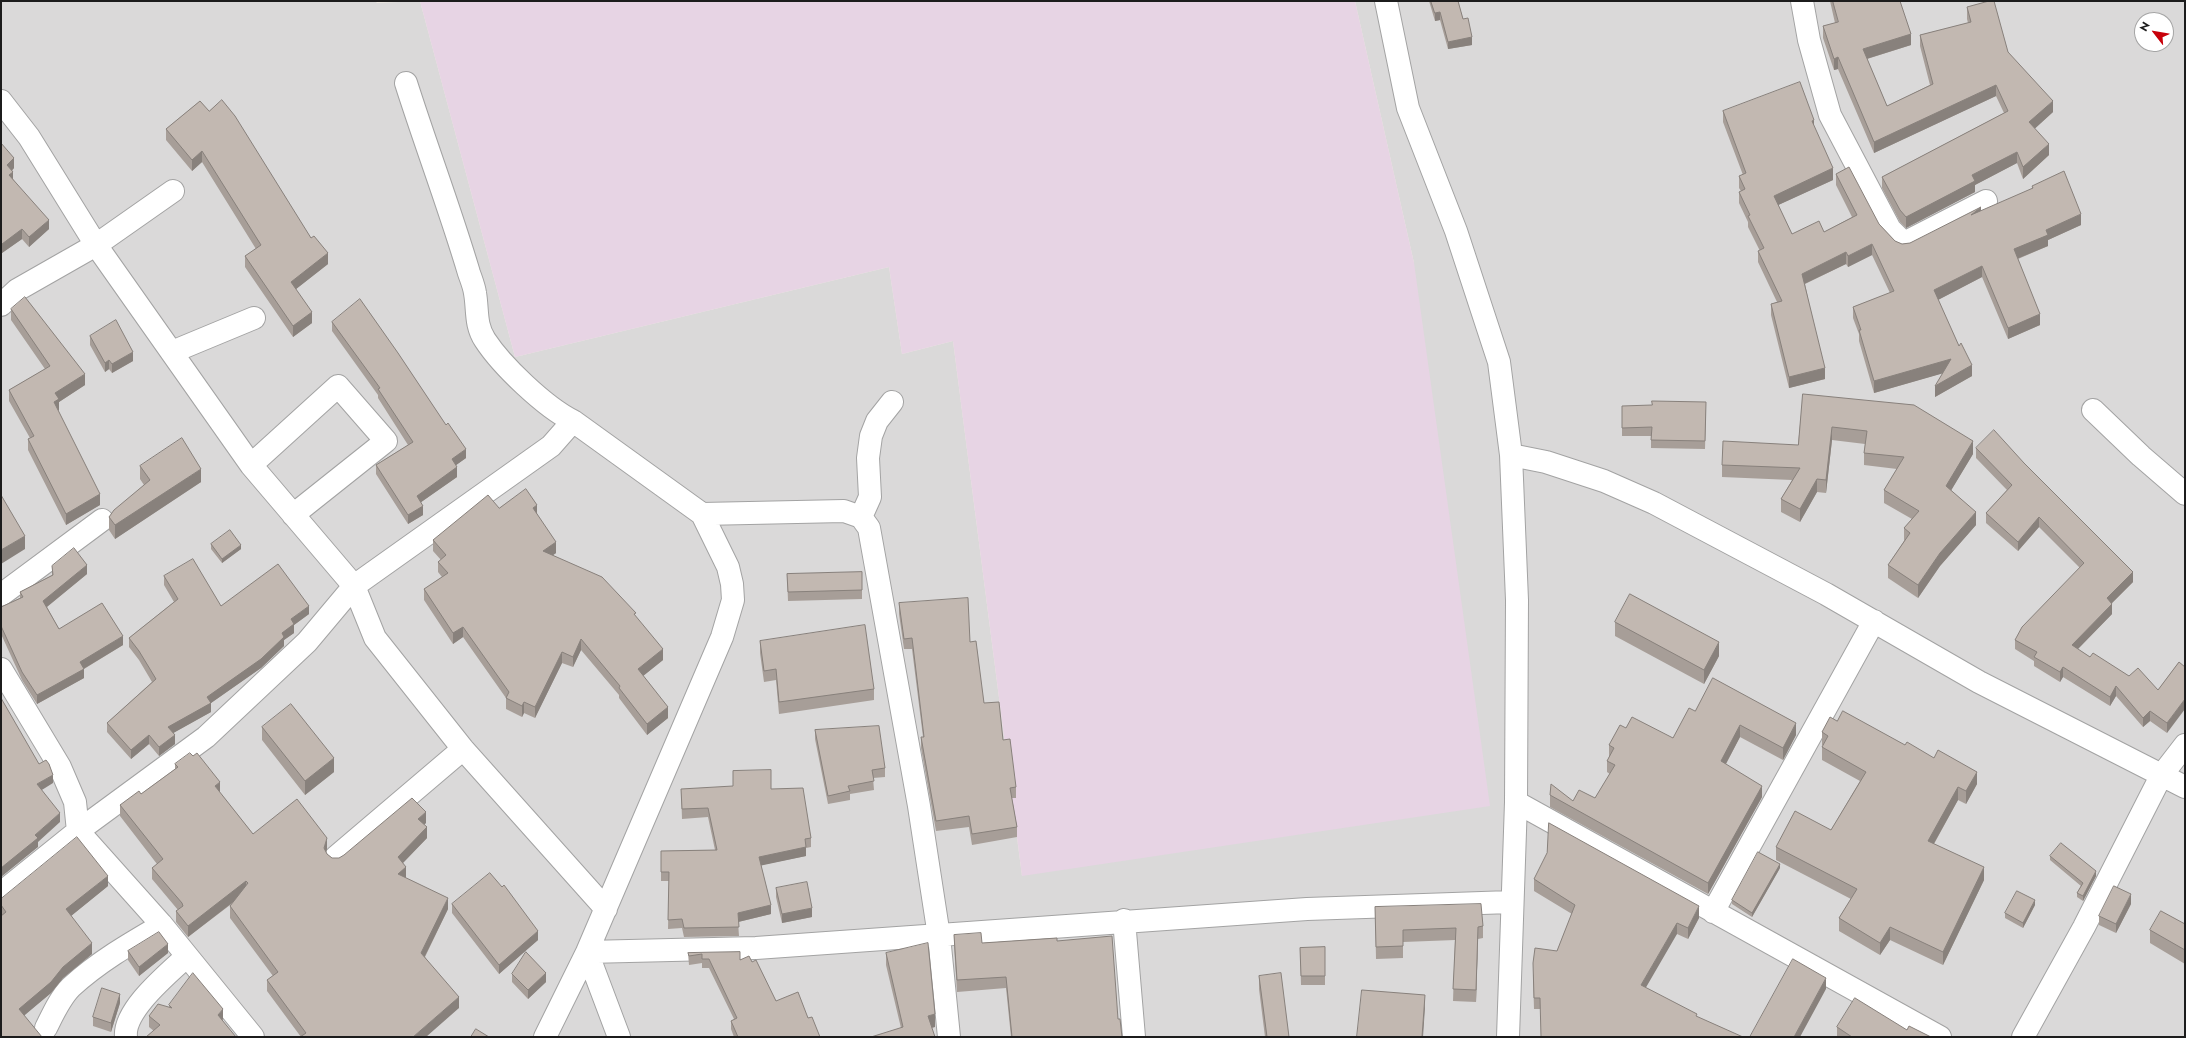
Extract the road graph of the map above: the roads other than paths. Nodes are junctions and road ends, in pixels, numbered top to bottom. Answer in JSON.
{"nodes":[{"id":1,"x":1386,"y":1,"type":"edge"},
{"id":2,"x":1802,"y":1,"type":"edge"},
{"id":3,"x":406,"y":83,"type":"dead end"},
{"id":4,"x":1,"y":101,"type":"edge"},
{"id":5,"x":173,"y":191,"type":"dead end"},
{"id":6,"x":1986,"y":201,"type":"dead end"},
{"id":7,"x":96,"y":244,"type":"junction"},
{"id":8,"x":1,"y":305,"type":"edge"},
{"id":9,"x":254,"y":318,"type":"dead end"},
{"id":10,"x":172,"y":352,"type":"junction"},
{"id":11,"x":892,"y":402,"type":"dead end"},
{"id":12,"x":2093,"y":410,"type":"dead end"},
{"id":13,"x":573,"y":421,"type":"junction"},
{"id":14,"x":1511,"y":456,"type":"junction"},
{"id":15,"x":251,"y":465,"type":"junction"},
{"id":16,"x":2185,"y":494,"type":"edge"},
{"id":17,"x":293,"y":514,"type":"junction"},
{"id":18,"x":702,"y":514,"type":"junction"},
{"id":19,"x":861,"y":517,"type":"junction"},
{"id":20,"x":102,"y":520,"type":"dead end"},
{"id":21,"x":354,"y":586,"type":"junction"},
{"id":22,"x":1,"y":595,"type":"edge"},
{"id":23,"x":1874,"y":621,"type":"junction"},
{"id":24,"x":1,"y":669,"type":"edge"},
{"id":25,"x":2185,"y":745,"type":"edge"},
{"id":26,"x":463,"y":749,"type":"junction"},
{"id":27,"x":2161,"y":776,"type":"junction"},
{"id":28,"x":2185,"y":787,"type":"edge"},
{"id":29,"x":1516,"y":802,"type":"junction"},
{"id":30,"x":78,"y":831,"type":"junction"},
{"id":31,"x":336,"y":857,"type":"edge"},
{"id":32,"x":1,"y":893,"type":"edge"},
{"id":33,"x":1511,"y":902,"type":"junction"},
{"id":34,"x":606,"y":909,"type":"junction"},
{"id":35,"x":1713,"y":912,"type":"junction"},
{"id":36,"x":1124,"y":920,"type":"junction"},
{"id":37,"x":162,"y":926,"type":"junction"},
{"id":38,"x":939,"y":936,"type":"junction"},
{"id":39,"x":587,"y":952,"type":"junction"},
{"id":40,"x":187,"y":956,"type":"junction"},
{"id":41,"x":46,"y":1028,"type":"dead end"},
{"id":42,"x":126,"y":1037,"type":"edge"},
{"id":43,"x":253,"y":1037,"type":"edge"},
{"id":44,"x":545,"y":1037,"type":"edge"},
{"id":45,"x":619,"y":1037,"type":"edge"},
{"id":46,"x":949,"y":1037,"type":"edge"},
{"id":47,"x":1134,"y":1037,"type":"edge"},
{"id":48,"x":1508,"y":1037,"type":"edge"},
{"id":49,"x":1940,"y":1037,"type":"edge"},
{"id":50,"x":2023,"y":1037,"type":"edge"}],
"edges":[{"from":1,"to":14,"type":"street"},
{"from":2,"to":6,"type":"street"},
{"from":3,"to":13,"type":"street"},
{"from":4,"to":7,"type":"street"},
{"from":5,"to":7,"type":"street"},
{"from":7,"to":8,"type":"street"},
{"from":7,"to":10,"type":"street"},
{"from":9,"to":10,"type":"street"},
{"from":10,"to":15,"type":"street"},
{"from":11,"to":19,"type":"street"},
{"from":12,"to":16,"type":"street"},
{"from":13,"to":18,"type":"street"},
{"from":13,"to":21,"type":"street"},
{"from":14,"to":23,"type":"street"},
{"from":14,"to":29,"type":"street"},
{"from":15,"to":17,"type":"street"},
{"from":15,"to":17,"type":"street"},
{"from":17,"to":21,"type":"street"},
{"from":18,"to":19,"type":"street"},
{"from":18,"to":34,"type":"street"},
{"from":19,"to":38,"type":"street"},
{"from":20,"to":22,"type":"street"},
{"from":21,"to":26,"type":"street"},
{"from":21,"to":30,"type":"street"},
{"from":23,"to":27,"type":"street"},
{"from":23,"to":35,"type":"street"},
{"from":24,"to":30,"type":"street"},
{"from":25,"to":27,"type":"street"},
{"from":26,"to":31,"type":"street"},
{"from":26,"to":34,"type":"street"},
{"from":27,"to":28,"type":"street"},
{"from":27,"to":50,"type":"street"},
{"from":29,"to":33,"type":"street"},
{"from":29,"to":35,"type":"street"},
{"from":30,"to":32,"type":"street"},
{"from":30,"to":37,"type":"street"},
{"from":33,"to":36,"type":"street"},
{"from":33,"to":48,"type":"street"},
{"from":34,"to":39,"type":"street"},
{"from":35,"to":49,"type":"street"},
{"from":36,"to":38,"type":"street"},
{"from":36,"to":47,"type":"street"},
{"from":37,"to":40,"type":"street"},
{"from":37,"to":41,"type":"street"},
{"from":38,"to":39,"type":"street"},
{"from":38,"to":46,"type":"street"},
{"from":39,"to":44,"type":"street"},
{"from":39,"to":45,"type":"street"},
{"from":40,"to":42,"type":"street"},
{"from":40,"to":43,"type":"street"}]}
